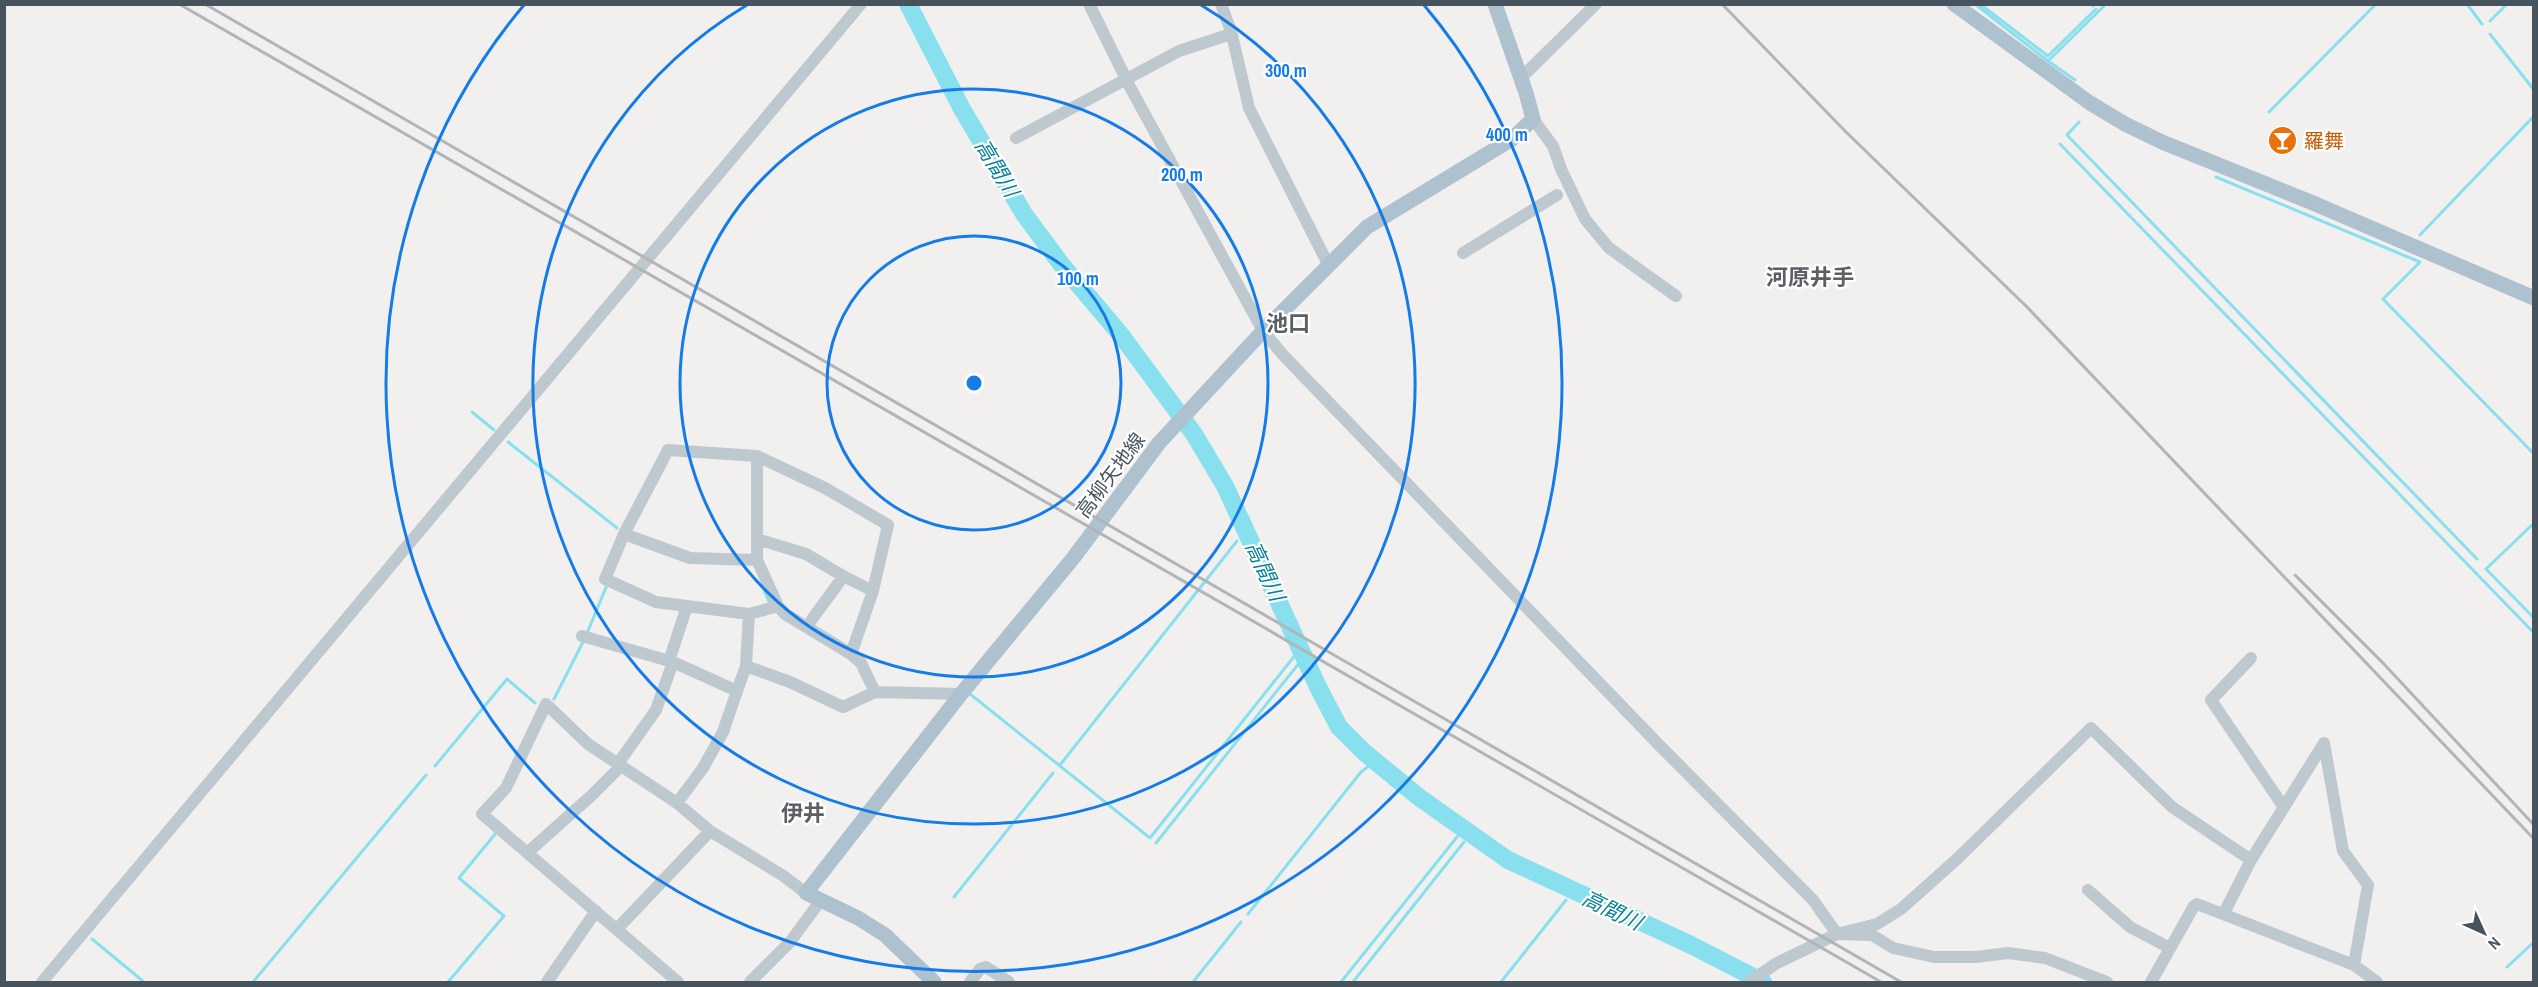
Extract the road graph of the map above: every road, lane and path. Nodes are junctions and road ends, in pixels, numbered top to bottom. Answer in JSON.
{"nodes":[{"id":1,"x":861,"y":4,"type":"edge"},
{"id":2,"x":1089,"y":4,"type":"edge"},
{"id":3,"x":1221,"y":4,"type":"edge"},
{"id":4,"x":1495,"y":4,"type":"edge"},
{"id":5,"x":1596,"y":4,"type":"edge"},
{"id":6,"x":1954,"y":4,"type":"edge"},
{"id":7,"x":1231,"y":34,"type":"junction"},
{"id":8,"x":1521,"y":78,"type":"junction"},
{"id":9,"x":1126,"y":79,"type":"junction"},
{"id":10,"x":1533,"y":119,"type":"junction"},
{"id":11,"x":1016,"y":138,"type":"dead end"},
{"id":12,"x":1557,"y":195,"type":"dead end"},
{"id":13,"x":1463,"y":253,"type":"dead end"},
{"id":14,"x":1329,"y":266,"type":"junction"},
{"id":15,"x":1676,"y":296,"type":"dead end"},
{"id":16,"x":2534,"y":298,"type":"edge"},
{"id":17,"x":1263,"y":330,"type":"junction"},
{"id":18,"x":757,"y":456,"type":"junction"},
{"id":19,"x":624,"y":534,"type":"junction"},
{"id":20,"x":757,"y":539,"type":"junction"},
{"id":21,"x":757,"y":560,"type":"junction"},
{"id":22,"x":843,"y":576,"type":"junction"},
{"id":23,"x":873,"y":591,"type":"junction"},
{"id":24,"x":687,"y":606,"type":"junction"},
{"id":25,"x":778,"y":606,"type":"junction"},
{"id":26,"x":749,"y":614,"type":"junction"},
{"id":27,"x":807,"y":627,"type":"junction"},
{"id":28,"x":582,"y":636,"type":"dead end"},
{"id":29,"x":851,"y":654,"type":"junction"},
{"id":30,"x":2251,"y":658,"type":"dead end"},
{"id":31,"x":671,"y":662,"type":"junction"},
{"id":32,"x":746,"y":666,"type":"junction"},
{"id":33,"x":737,"y":691,"type":"junction"},
{"id":34,"x":875,"y":692,"type":"junction"},
{"id":35,"x":961,"y":694,"type":"junction"},
{"id":36,"x":618,"y":766,"type":"junction"},
{"id":37,"x":677,"y":803,"type":"junction"},
{"id":38,"x":2283,"y":806,"type":"junction"},
{"id":39,"x":710,"y":831,"type":"junction"},
{"id":40,"x":527,"y":853,"type":"junction"},
{"id":41,"x":2251,"y":860,"type":"junction"},
{"id":42,"x":2088,"y":890,"type":"dead end"},
{"id":43,"x":806,"y":892,"type":"junction"},
{"id":44,"x":821,"y":900,"type":"junction"},
{"id":45,"x":596,"y":911,"type":"junction"},
{"id":46,"x":2224,"y":913,"type":"junction"},
{"id":47,"x":617,"y":929,"type":"junction"},
{"id":48,"x":1837,"y":934,"type":"junction"},
{"id":49,"x":2170,"y":948,"type":"junction"},
{"id":50,"x":2354,"y":965,"type":"junction"},
{"id":51,"x":928,"y":980,"type":"edge"},
{"id":52,"x":42,"y":982,"type":"edge"},
{"id":53,"x":548,"y":982,"type":"edge"},
{"id":54,"x":678,"y":982,"type":"edge"},
{"id":55,"x":750,"y":982,"type":"edge"},
{"id":56,"x":970,"y":982,"type":"edge"},
{"id":57,"x":1009,"y":982,"type":"edge"},
{"id":58,"x":1749,"y":982,"type":"edge"},
{"id":59,"x":2107,"y":982,"type":"edge"},
{"id":60,"x":2151,"y":982,"type":"edge"},
{"id":61,"x":2377,"y":982,"type":"edge"}],
"edges":[{"from":1,"to":52,"type":"street"},
{"from":2,"to":9,"type":"street"},
{"from":3,"to":7,"type":"street"},
{"from":4,"to":8,"type":"main road"},
{"from":5,"to":8,"type":"street"},
{"from":6,"to":16,"type":"main road"},
{"from":7,"to":9,"type":"street"},
{"from":7,"to":14,"type":"street"},
{"from":8,"to":10,"type":"main road"},
{"from":9,"to":11,"type":"street"},
{"from":9,"to":17,"type":"street"},
{"from":10,"to":14,"type":"main road","name":"高柳矢地線"},
{"from":10,"to":15,"type":"street"},
{"from":12,"to":13,"type":"street"},
{"from":14,"to":17,"type":"main road","name":"高柳矢地線"},
{"from":17,"to":35,"type":"main road","name":"高柳矢地線"},
{"from":17,"to":48,"type":"street"},
{"from":18,"to":19,"type":"street"},
{"from":18,"to":20,"type":"street"},
{"from":18,"to":23,"type":"street"},
{"from":19,"to":21,"type":"street"},
{"from":19,"to":24,"type":"street"},
{"from":20,"to":21,"type":"street"},
{"from":20,"to":22,"type":"street"},
{"from":21,"to":25,"type":"street"},
{"from":22,"to":23,"type":"street"},
{"from":22,"to":27,"type":"street"},
{"from":23,"to":29,"type":"street"},
{"from":24,"to":26,"type":"street"},
{"from":24,"to":31,"type":"street"},
{"from":25,"to":26,"type":"street"},
{"from":25,"to":27,"type":"street"},
{"from":26,"to":32,"type":"street"},
{"from":27,"to":29,"type":"street"},
{"from":28,"to":31,"type":"street"},
{"from":29,"to":34,"type":"street"},
{"from":30,"to":38,"type":"street"},
{"from":31,"to":33,"type":"street"},
{"from":31,"to":36,"type":"street"},
{"from":32,"to":33,"type":"street"},
{"from":32,"to":34,"type":"street"},
{"from":33,"to":37,"type":"street"},
{"from":34,"to":35,"type":"street"},
{"from":35,"to":43,"type":"main road","name":"高柳矢地線"},
{"from":36,"to":37,"type":"street"},
{"from":36,"to":40,"type":"street"},
{"from":36,"to":40,"type":"street"},
{"from":37,"to":39,"type":"street"},
{"from":38,"to":41,"type":"street"},
{"from":38,"to":50,"type":"street"},
{"from":39,"to":43,"type":"street"},
{"from":39,"to":47,"type":"street"},
{"from":40,"to":45,"type":"street"},
{"from":41,"to":46,"type":"street"},
{"from":41,"to":48,"type":"street"},
{"from":42,"to":49,"type":"street"},
{"from":43,"to":44,"type":"main road"},
{"from":44,"to":51,"type":"main road"},
{"from":44,"to":55,"type":"street"},
{"from":45,"to":47,"type":"street"},
{"from":45,"to":53,"type":"street"},
{"from":46,"to":49,"type":"street"},
{"from":46,"to":50,"type":"street"},
{"from":47,"to":54,"type":"street"},
{"from":48,"to":58,"type":"street"},
{"from":48,"to":59,"type":"street"},
{"from":49,"to":60,"type":"street"},
{"from":50,"to":61,"type":"street"},
{"from":56,"to":57,"type":"street"}]}
